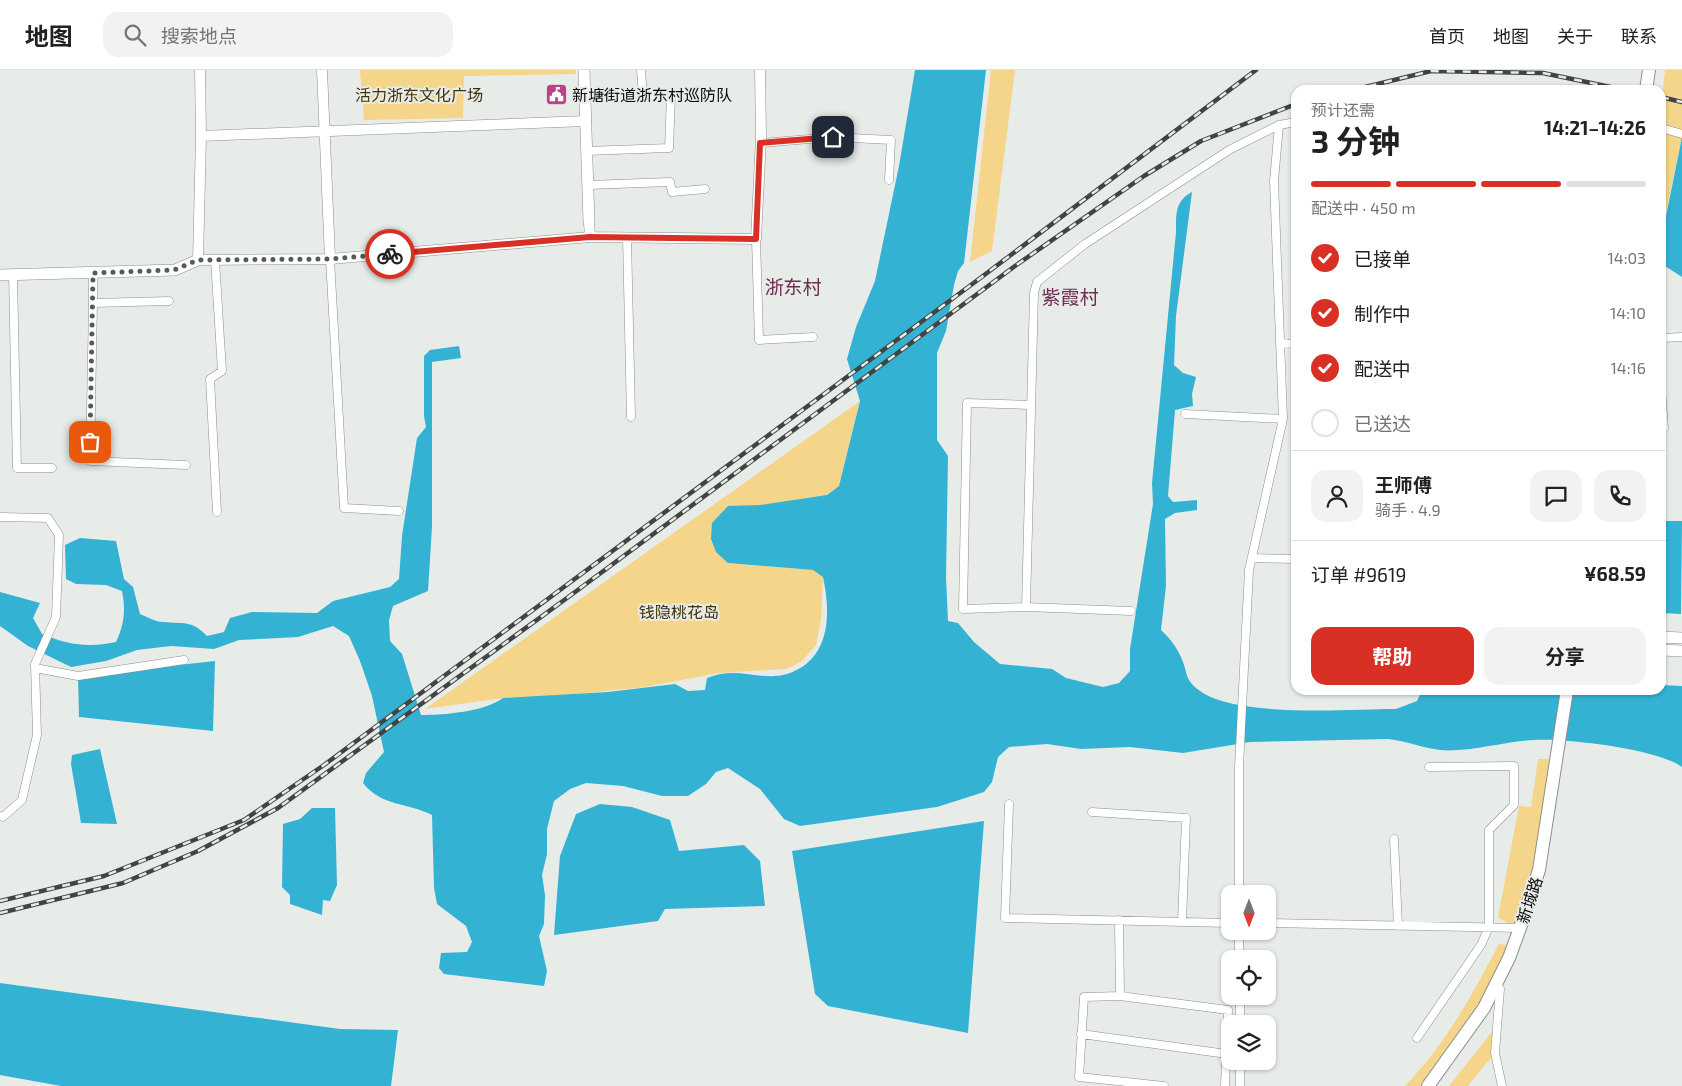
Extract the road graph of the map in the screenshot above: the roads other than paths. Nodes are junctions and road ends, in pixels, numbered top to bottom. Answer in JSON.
{"nodes":[{"id":1,"x":200,"y":70,"type":"edge"},
{"id":2,"x":322,"y":70,"type":"edge"},
{"id":3,"x":584,"y":70,"type":"edge"},
{"id":4,"x":641,"y":70,"type":"edge"},
{"id":5,"x":760,"y":70,"type":"edge"},
{"id":6,"x":1649,"y":70,"type":"edge"},
{"id":7,"x":1655,"y":70,"type":"edge"},
{"id":8,"x":1647,"y":85,"type":"edge"},
{"id":9,"x":1653,"y":85,"type":"edge"},
{"id":10,"x":586,"y":121,"type":"junction"},
{"id":11,"x":1291,"y":123,"type":"edge"},
{"id":12,"x":1279,"y":125,"type":"junction"},
{"id":13,"x":1666,"y":130,"type":"edge"},
{"id":14,"x":325,"y":131,"type":"junction"},
{"id":15,"x":1682,"y":134,"type":"edge"},
{"id":16,"x":202,"y":136,"type":"junction"},
{"id":17,"x":760,"y":143,"type":"junction"},
{"id":18,"x":586,"y":151,"type":"junction"},
{"id":19,"x":889,"y":180,"type":"dead end"},
{"id":20,"x":588,"y":185,"type":"junction"},
{"id":21,"x":705,"y":189,"type":"dead end"},
{"id":22,"x":589,"y":222,"type":"joint"},
{"id":23,"x":590,"y":237,"type":"junction"},
{"id":24,"x":627,"y":238,"type":"junction"},
{"id":25,"x":756,"y":239,"type":"junction"},
{"id":26,"x":330,"y":259,"type":"junction"},
{"id":27,"x":198,"y":260,"type":"junction"},
{"id":28,"x":215,"y":260,"type":"junction"},
{"id":29,"x":93,"y":273,"type":"junction"},
{"id":30,"x":0,"y":275,"type":"edge"},
{"id":31,"x":13,"y":275,"type":"junction"},
{"id":32,"x":169,"y":300,"type":"dead end"},
{"id":33,"x":92,"y":303,"type":"junction"},
{"id":34,"x":813,"y":337,"type":"dead end"},
{"id":35,"x":1682,"y":337,"type":"edge"},
{"id":36,"x":1666,"y":338,"type":"edge"},
{"id":37,"x":1280,"y":343,"type":"junction"},
{"id":38,"x":1291,"y":344,"type":"edge"},
{"id":39,"x":1030,"y":404,"type":"junction"},
{"id":40,"x":1185,"y":414,"type":"dead end"},
{"id":41,"x":631,"y":417,"type":"dead end"},
{"id":42,"x":1284,"y":419,"type":"junction"},
{"id":43,"x":186,"y":464,"type":"dead end"},
{"id":44,"x":52,"y":468,"type":"dead end"},
{"id":45,"x":399,"y":511,"type":"dead end"},
{"id":46,"x":217,"y":512,"type":"dead end"},
{"id":47,"x":0,"y":518,"type":"edge"},
{"id":48,"x":1252,"y":558,"type":"junction"},
{"id":49,"x":1291,"y":558,"type":"edge"},
{"id":50,"x":1026,"y":606,"type":"junction"},
{"id":51,"x":1131,"y":612,"type":"dead end"},
{"id":52,"x":1666,"y":637,"type":"edge"},
{"id":53,"x":1682,"y":638,"type":"edge"},
{"id":54,"x":1666,"y":650,"type":"edge"},
{"id":55,"x":1682,"y":651,"type":"edge"},
{"id":56,"x":184,"y":660,"type":"dead end"},
{"id":57,"x":35,"y":668,"type":"junction"},
{"id":58,"x":1567,"y":695,"type":"edge"},
{"id":59,"x":1574,"y":695,"type":"edge"},
{"id":60,"x":1562,"y":746,"type":"junction"},
{"id":61,"x":1429,"y":767,"type":"dead end"},
{"id":62,"x":1010,"y":804,"type":"dead end"},
{"id":63,"x":1092,"y":812,"type":"dead end"},
{"id":64,"x":0,"y":816,"type":"edge"},
{"id":65,"x":1394,"y":838,"type":"dead end"},
{"id":66,"x":1239,"y":885,"type":"edge"},
{"id":67,"x":1120,"y":920,"type":"junction"},
{"id":68,"x":1182,"y":922,"type":"junction"},
{"id":69,"x":1221,"y":923,"type":"edge"},
{"id":70,"x":1276,"y":924,"type":"edge"},
{"id":71,"x":1398,"y":926,"type":"junction"},
{"id":72,"x":1489,"y":927,"type":"junction"},
{"id":73,"x":1520,"y":928,"type":"junction"},
{"id":74,"x":1500,"y":989,"type":"junction"},
{"id":75,"x":1120,"y":996,"type":"junction"},
{"id":76,"x":1228,"y":1015,"type":"edge"},
{"id":77,"x":1081,"y":1034,"type":"junction"},
{"id":78,"x":1417,"y":1038,"type":"dead end"},
{"id":79,"x":1221,"y":1053,"type":"edge"},
{"id":80,"x":1226,"y":1070,"type":"edge"},
{"id":81,"x":1240,"y":1070,"type":"edge"},
{"id":82,"x":1164,"y":1086,"type":"edge"},
{"id":83,"x":1225,"y":1086,"type":"edge"},
{"id":84,"x":1240,"y":1086,"type":"edge"},
{"id":85,"x":1428,"y":1086,"type":"edge"},
{"id":86,"x":1436,"y":1086,"type":"edge"},
{"id":87,"x":1502,"y":1086,"type":"edge"}],
"edges":[{"from":1,"to":16,"type":"street"},
{"from":2,"to":14,"type":"street"},
{"from":3,"to":10,"type":"main road"},
{"from":4,"to":18,"type":"street"},
{"from":5,"to":17,"type":"street"},
{"from":6,"to":8,"type":"main road"},
{"from":7,"to":9,"type":"main road"},
{"from":10,"to":14,"type":"street"},
{"from":10,"to":18,"type":"main road"},
{"from":11,"to":12,"type":"street"},
{"from":12,"to":37,"type":"street"},
{"from":12,"to":39,"type":"street"},
{"from":13,"to":15,"type":"street"},
{"from":14,"to":16,"type":"street"},
{"from":14,"to":26,"type":"street"},
{"from":16,"to":27,"type":"street"},
{"from":17,"to":19,"type":"street"},
{"from":17,"to":25,"type":"street"},
{"from":18,"to":20,"type":"main road"},
{"from":20,"to":21,"type":"street"},
{"from":20,"to":22,"type":"main road"},
{"from":22,"to":23,"type":"street"},
{"from":23,"to":24,"type":"street"},
{"from":23,"to":26,"type":"street"},
{"from":24,"to":25,"type":"street"},
{"from":24,"to":41,"type":"street"},
{"from":25,"to":34,"type":"street"},
{"from":26,"to":28,"type":"street"},
{"from":26,"to":45,"type":"street"},
{"from":27,"to":28,"type":"street"},
{"from":27,"to":29,"type":"main road"},
{"from":28,"to":46,"type":"street"},
{"from":29,"to":31,"type":"main road"},
{"from":29,"to":33,"type":"street"},
{"from":30,"to":31,"type":"main road"},
{"from":31,"to":44,"type":"street"},
{"from":32,"to":33,"type":"street"},
{"from":33,"to":43,"type":"street"},
{"from":35,"to":36,"type":"street"},
{"from":37,"to":38,"type":"street"},
{"from":37,"to":42,"type":"street"},
{"from":39,"to":50,"type":"street"},
{"from":39,"to":50,"type":"street"},
{"from":40,"to":42,"type":"street"},
{"from":42,"to":48,"type":"street"},
{"from":47,"to":57,"type":"street"},
{"from":48,"to":49,"type":"street"},
{"from":48,"to":66,"type":"street"},
{"from":50,"to":51,"type":"street"},
{"from":52,"to":53,"type":"main road"},
{"from":54,"to":55,"type":"main road"},
{"from":56,"to":57,"type":"street"},
{"from":57,"to":64,"type":"street"},
{"from":58,"to":60,"type":"main road","name":"新城路"},
{"from":59,"to":60,"type":"main road","name":"新城路"},
{"from":60,"to":73,"type":"main road","name":"新城路"},
{"from":60,"to":74,"type":"main road","name":"新城路"},
{"from":61,"to":72,"type":"street"},
{"from":62,"to":67,"type":"street"},
{"from":63,"to":68,"type":"street"},
{"from":65,"to":71,"type":"street"},
{"from":67,"to":68,"type":"street"},
{"from":67,"to":75,"type":"street"},
{"from":68,"to":69,"type":"street"},
{"from":70,"to":71,"type":"street"},
{"from":71,"to":72,"type":"street"},
{"from":72,"to":73,"type":"street"},
{"from":72,"to":78,"type":"street"},
{"from":73,"to":85,"type":"main road","name":"新城路"},
{"from":74,"to":86,"type":"main road","name":"新城路"},
{"from":74,"to":87,"type":"street"},
{"from":75,"to":76,"type":"street"},
{"from":75,"to":77,"type":"street"},
{"from":77,"to":79,"type":"street"},
{"from":77,"to":82,"type":"street"},
{"from":80,"to":83,"type":"street"},
{"from":81,"to":84,"type":"street"}]}
